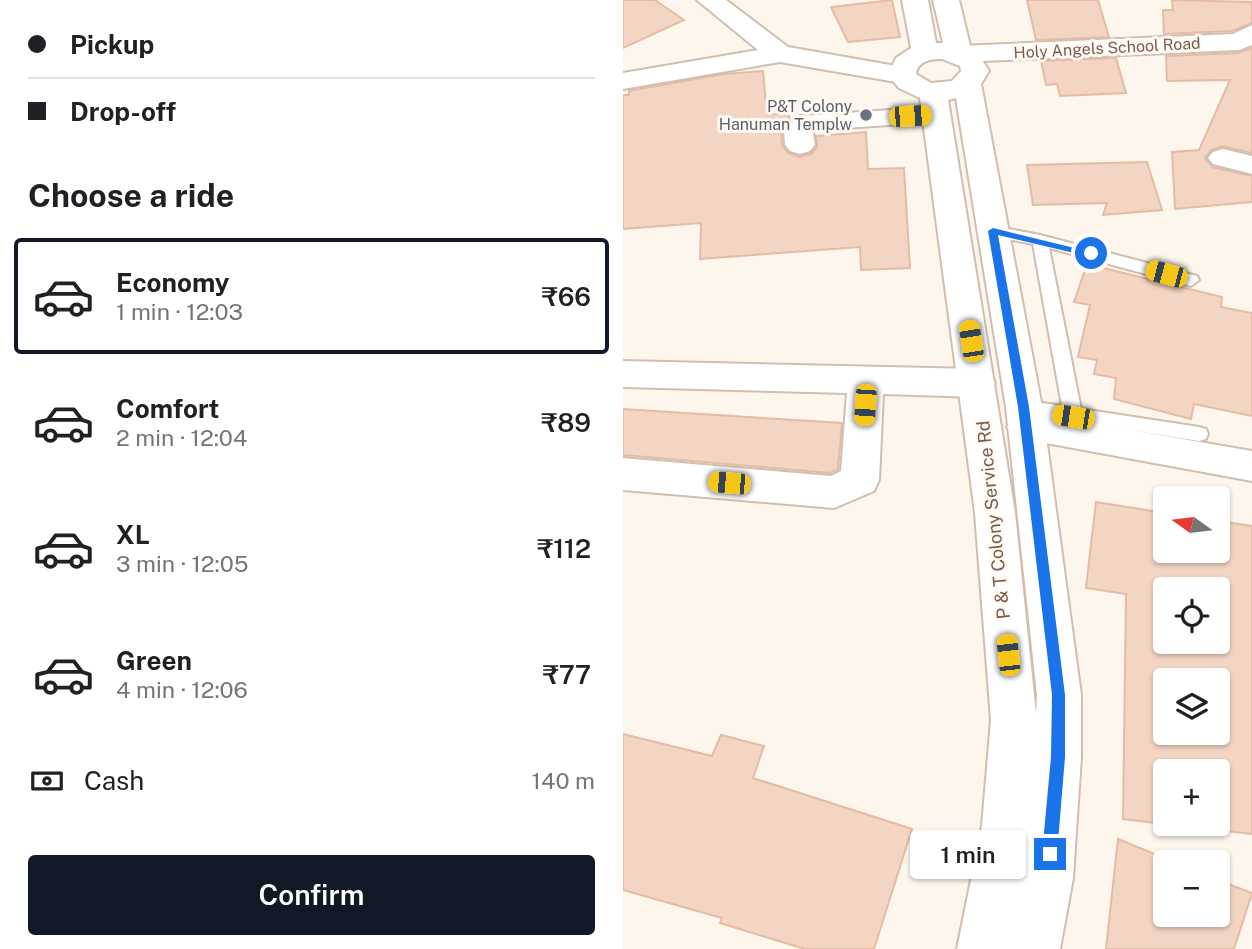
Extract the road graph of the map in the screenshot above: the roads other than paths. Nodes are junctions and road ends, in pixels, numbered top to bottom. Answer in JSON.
{"nodes":[{"id":1,"x":710,"y":0,"type":"edge"},
{"id":2,"x":915,"y":0,"type":"edge"},
{"id":3,"x":946,"y":0,"type":"edge"},
{"id":4,"x":1252,"y":33,"type":"edge"},
{"id":5,"x":780,"y":54,"type":"junction"},
{"id":6,"x":623,"y":81,"type":"edge"},
{"id":7,"x":939,"y":84,"type":"junction"},
{"id":8,"x":800,"y":145,"type":"dead end"},
{"id":9,"x":1223,"y":158,"type":"dead end"},
{"id":10,"x":1252,"y":165,"type":"edge"},
{"id":11,"x":993,"y":231,"type":"junction"},
{"id":12,"x":1041,"y":240,"type":"junction"},
{"id":13,"x":1191,"y":280,"type":"dead end"},
{"id":14,"x":623,"y":374,"type":"edge"},
{"id":15,"x":866,"y":380,"type":"junction"},
{"id":16,"x":978,"y":396,"type":"junction"},
{"id":17,"x":1025,"y":417,"type":"junction"},
{"id":18,"x":1073,"y":417,"type":"junction"},
{"id":19,"x":1199,"y":435,"type":"dead end"},
{"id":20,"x":1252,"y":466,"type":"edge"},
{"id":21,"x":623,"y":474,"type":"edge"},
{"id":22,"x":983,"y":949,"type":"edge"},
{"id":23,"x":1034,"y":949,"type":"edge"}],
"edges":[{"from":1,"to":5,"type":"street"},
{"from":2,"to":7,"type":"street"},
{"from":3,"to":7,"type":"street"},
{"from":4,"to":7,"type":"street","name":"Holy Angels School Road"},
{"from":5,"to":6,"type":"street"},
{"from":5,"to":7,"type":"street"},
{"from":7,"to":8,"type":"street"},
{"from":7,"to":11,"type":"street"},
{"from":7,"to":16,"type":"street","name":"P & T Colony Service Rd"},
{"from":9,"to":10,"type":"street"},
{"from":11,"to":12,"type":"lane"},
{"from":11,"to":17,"type":"street"},
{"from":12,"to":13,"type":"lane"},
{"from":12,"to":18,"type":"lane"},
{"from":14,"to":15,"type":"street"},
{"from":15,"to":16,"type":"street"},
{"from":15,"to":21,"type":"street"},
{"from":16,"to":17,"type":"street"},
{"from":16,"to":22,"type":"street","name":"P & T Colony Service Rd"},
{"from":17,"to":18,"type":"lane"},
{"from":17,"to":20,"type":"street"},
{"from":17,"to":23,"type":"street"},
{"from":18,"to":19,"type":"lane"}]}
